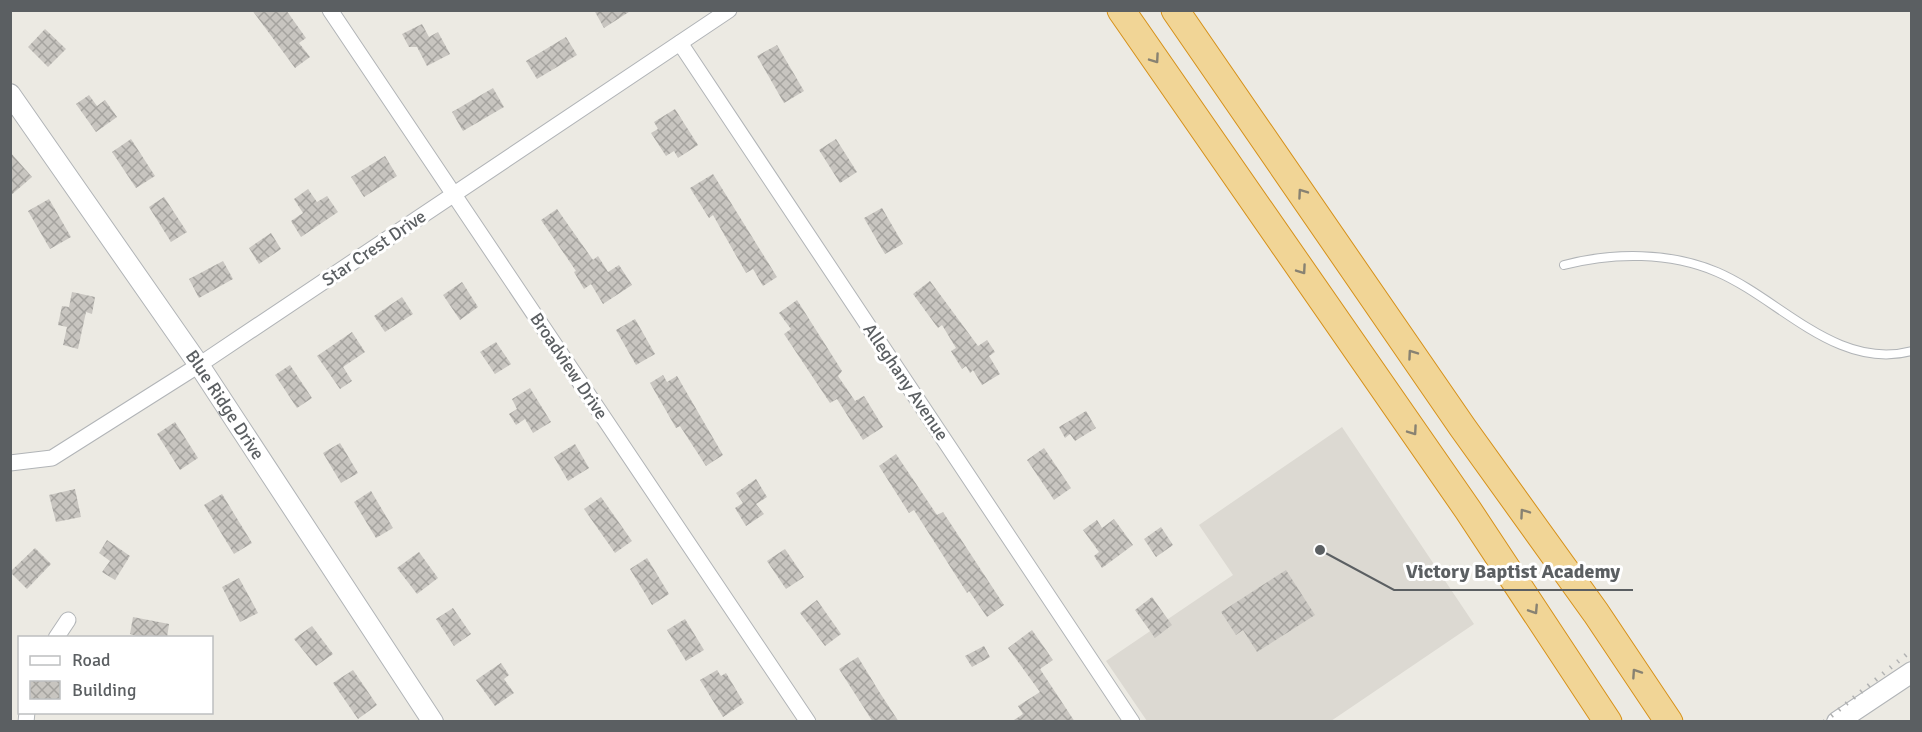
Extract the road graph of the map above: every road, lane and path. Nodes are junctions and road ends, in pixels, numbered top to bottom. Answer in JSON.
{"nodes":[{"id":1,"x":330,"y":10,"type":"edge"},
{"id":2,"x":729,"y":10,"type":"edge"},
{"id":3,"x":1122,"y":10,"type":"edge"},
{"id":4,"x":1174,"y":10,"type":"edge"},
{"id":5,"x":680,"y":43,"type":"junction"},
{"id":6,"x":10,"y":93,"type":"edge"},
{"id":7,"x":455,"y":194,"type":"junction"},
{"id":8,"x":1564,"y":265,"type":"dead end"},
{"id":9,"x":1911,"y":351,"type":"edge"},
{"id":10,"x":199,"y":365,"type":"junction"},
{"id":11,"x":10,"y":463,"type":"edge"},
{"id":12,"x":68,"y":620,"type":"dead end"},
{"id":13,"x":58,"y":636,"type":"edge"},
{"id":14,"x":1911,"y":672,"type":"edge"},
{"id":15,"x":433,"y":722,"type":"edge"},
{"id":16,"x":807,"y":722,"type":"edge"},
{"id":17,"x":1132,"y":722,"type":"edge"},
{"id":18,"x":1608,"y":722,"type":"edge"},
{"id":19,"x":1669,"y":722,"type":"edge"},
{"id":20,"x":1837,"y":722,"type":"edge"}],
"edges":[{"from":1,"to":7,"type":"street","name":"Broadview Drive"},
{"from":2,"to":5,"type":"street","name":"Star Crest Drive"},
{"from":3,"to":18,"type":"highway","one_way":true},
{"from":19,"to":4,"type":"highway","one_way":true},
{"from":5,"to":7,"type":"street","name":"Star Crest Drive"},
{"from":5,"to":17,"type":"street","name":"Alleghany Avenue"},
{"from":6,"to":10,"type":"street","name":"Blue Ridge Drive"},
{"from":7,"to":10,"type":"street","name":"Star Crest Drive"},
{"from":7,"to":16,"type":"street","name":"Broadview Drive"},
{"from":8,"to":9,"type":"lane"},
{"from":10,"to":11,"type":"street","name":"Star Crest Drive"},
{"from":10,"to":15,"type":"street","name":"Blue Ridge Drive"},
{"from":12,"to":13,"type":"street"},
{"from":14,"to":20,"type":"street"}]}
